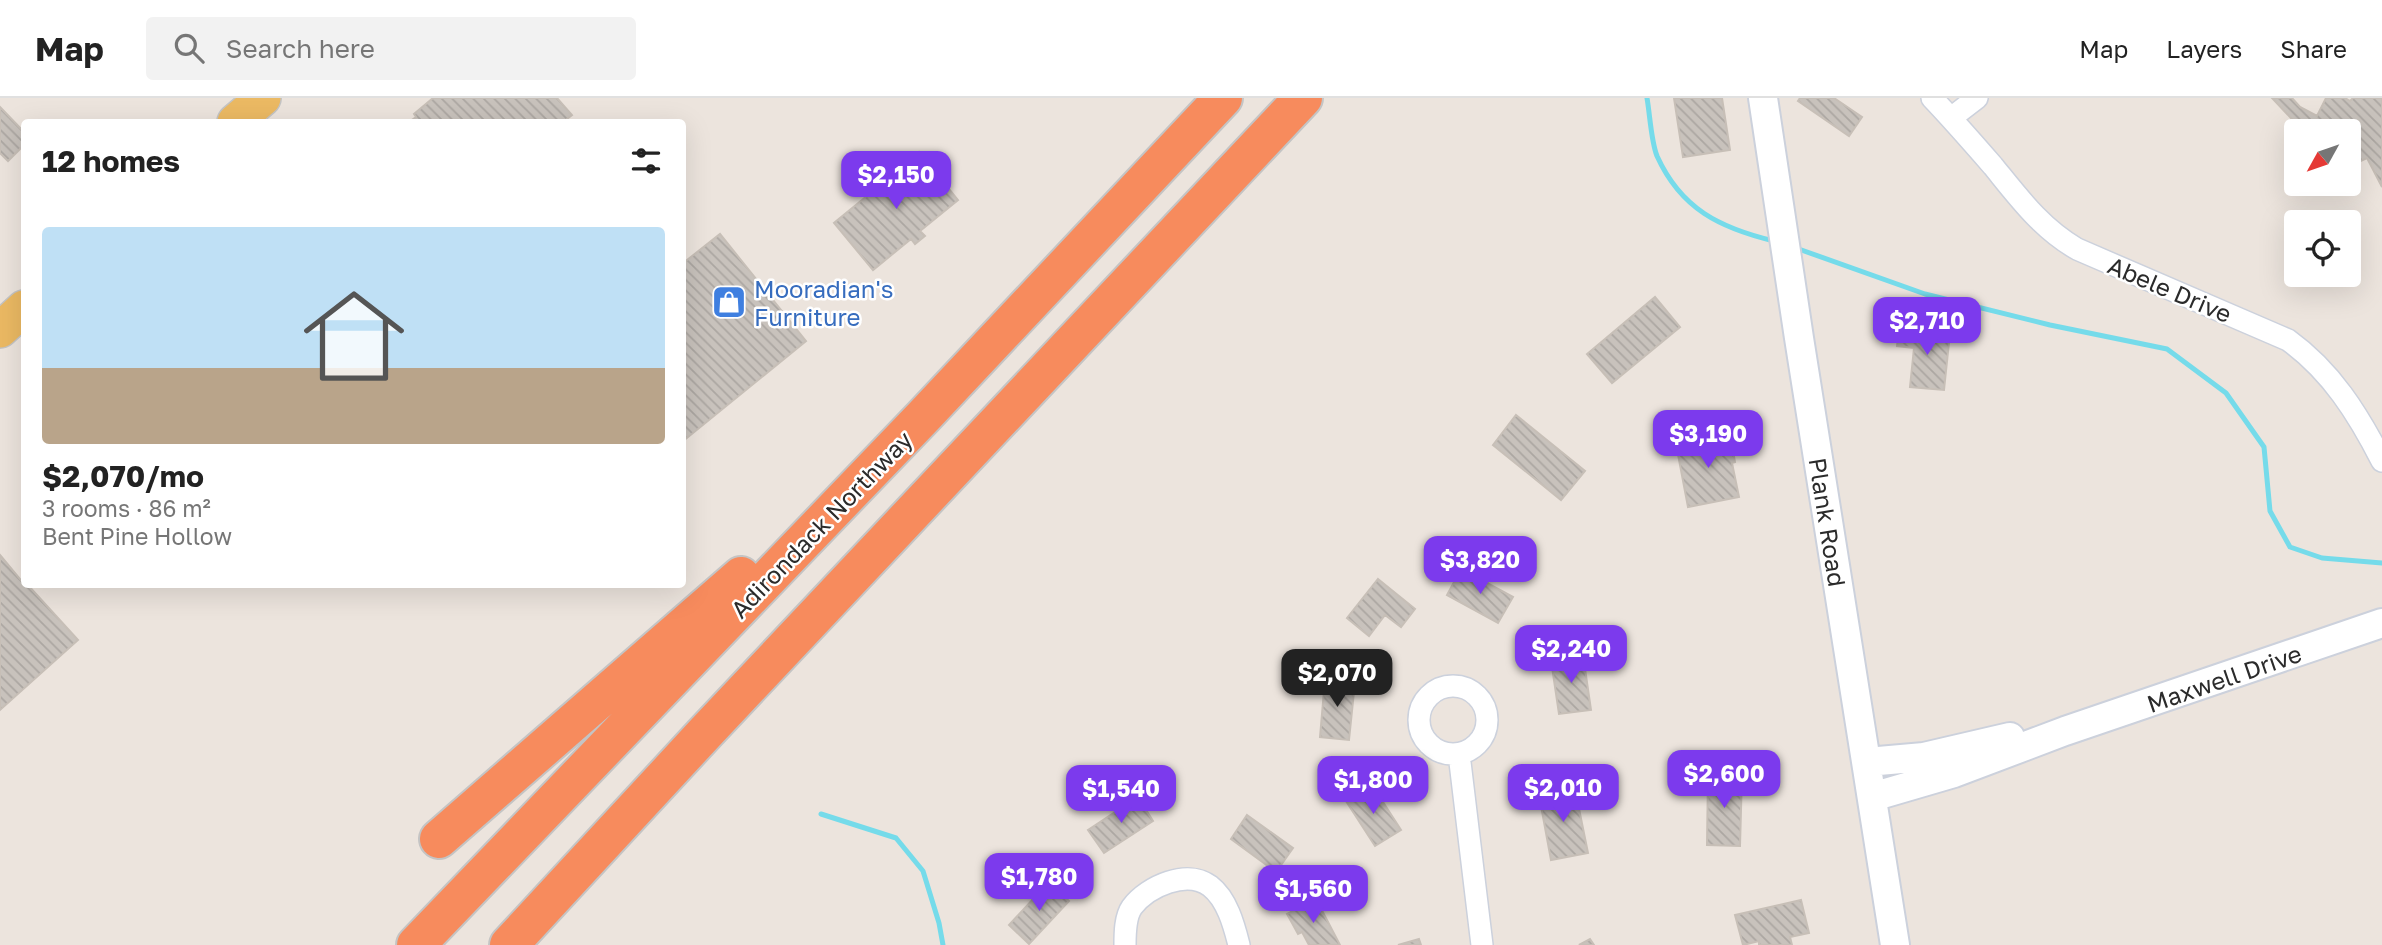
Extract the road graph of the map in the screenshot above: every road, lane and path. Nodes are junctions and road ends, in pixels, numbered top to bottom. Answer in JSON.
{"nodes":[{"id":1,"x":262,"y":98,"type":"edge"},
{"id":2,"x":1223,"y":98,"type":"edge"},
{"id":3,"x":1303,"y":98,"type":"edge"},
{"id":4,"x":1763,"y":98,"type":"edge"},
{"id":5,"x":1931,"y":98,"type":"edge"},
{"id":6,"x":1977,"y":98,"type":"edge"},
{"id":7,"x":1951,"y":118,"type":"junction"},
{"id":8,"x":238,"y":119,"type":"edge"},
{"id":9,"x":21,"y":311,"type":"edge"},
{"id":10,"x":0,"y":330,"type":"edge"},
{"id":11,"x":924,"y":416,"type":"junction"},
{"id":12,"x":2382,"y":461,"type":"edge"},
{"id":13,"x":2382,"y":623,"type":"edge"},
{"id":14,"x":2065,"y":731,"type":"junction"},
{"id":15,"x":1459,"y":754,"type":"dead end"},
{"id":16,"x":1867,"y":762,"type":"junction"},
{"id":17,"x":1872,"y":797,"type":"junction"},
{"id":18,"x":439,"y":839,"type":"dead end"},
{"id":19,"x":416,"y":945,"type":"edge"},
{"id":20,"x":509,"y":945,"type":"edge"},
{"id":21,"x":1125,"y":945,"type":"edge"},
{"id":22,"x":1239,"y":945,"type":"edge"},
{"id":23,"x":1482,"y":945,"type":"edge"},
{"id":24,"x":1895,"y":945,"type":"edge"}],
"edges":[{"from":1,"to":8,"type":"main road"},
{"from":2,"to":11,"type":"highway","name":"Adirondack Northway"},
{"from":3,"to":20,"type":"highway"},
{"from":4,"to":16,"type":"street","name":"Plank Road"},
{"from":5,"to":7,"type":"street","name":"Abele Drive"},
{"from":6,"to":7,"type":"street"},
{"from":7,"to":12,"type":"street","name":"Abele Drive"},
{"from":9,"to":10,"type":"main road"},
{"from":11,"to":18,"type":"highway"},
{"from":11,"to":19,"type":"highway","name":"Adirondack Northway"},
{"from":13,"to":14,"type":"street","name":"Maxwell Drive"},
{"from":14,"to":16,"type":"street","name":"Maxwell Drive"},
{"from":14,"to":17,"type":"street","name":"Maxwell Drive"},
{"from":15,"to":23,"type":"street"},
{"from":16,"to":17,"type":"street","name":"Plank Road"},
{"from":17,"to":24,"type":"street","name":"Plank Road"},
{"from":21,"to":22,"type":"street"}]}
